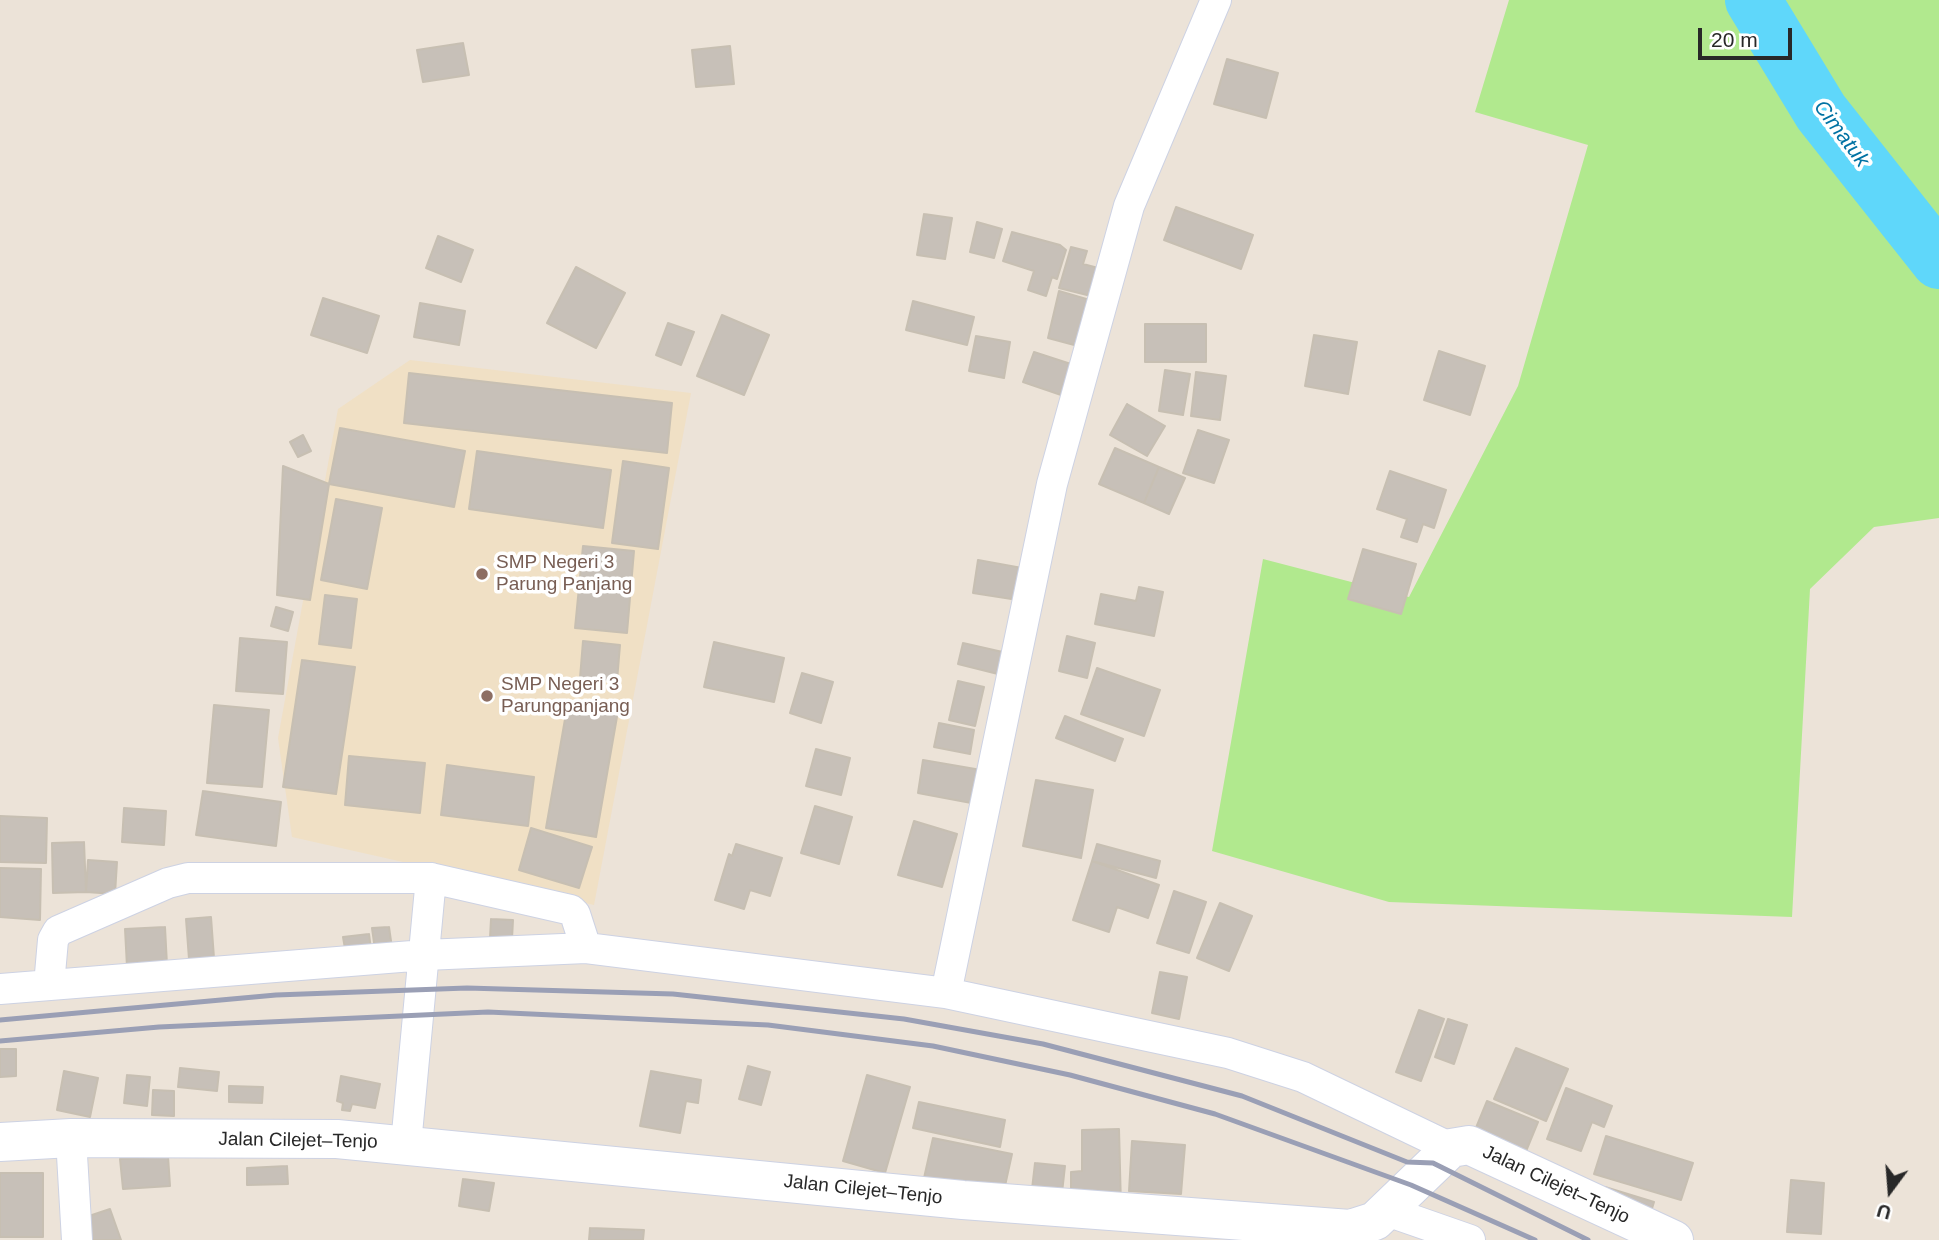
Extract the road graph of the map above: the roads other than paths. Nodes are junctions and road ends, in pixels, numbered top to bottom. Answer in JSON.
{"nodes":[{"id":1,"x":1216,"y":0,"type":"edge"},
{"id":2,"x":431,"y":878,"type":"junction"},
{"id":3,"x":586,"y":948,"type":"junction"},
{"id":4,"x":425,"y":955,"type":"junction"},
{"id":5,"x":49,"y":985,"type":"junction"},
{"id":6,"x":0,"y":989,"type":"edge"},
{"id":7,"x":946,"y":993,"type":"junction"},
{"id":8,"x":71,"y":1138,"type":"junction"},
{"id":9,"x":0,"y":1142,"type":"edge"},
{"id":10,"x":406,"y":1144,"type":"junction"},
{"id":11,"x":1451,"y":1148,"type":"junction"},
{"id":12,"x":1387,"y":1210,"type":"junction"},
{"id":13,"x":77,"y":1240,"type":"edge"},
{"id":14,"x":1470,"y":1240,"type":"edge"},
{"id":15,"x":1674,"y":1240,"type":"edge"}],
"edges":[{"from":1,"to":7,"type":"street"},
{"from":2,"to":3,"type":"street"},
{"from":2,"to":4,"type":"street"},
{"from":2,"to":5,"type":"street"},
{"from":3,"to":4,"type":"street"},
{"from":3,"to":7,"type":"street"},
{"from":4,"to":5,"type":"street"},
{"from":4,"to":10,"type":"street"},
{"from":5,"to":6,"type":"street"},
{"from":7,"to":11,"type":"street"},
{"from":8,"to":9,"type":"main road","name":"Jalan Cilejet–Tenjo"},
{"from":8,"to":10,"type":"main road","name":"Jalan Cilejet–Tenjo"},
{"from":8,"to":13,"type":"street"},
{"from":10,"to":12,"type":"main road","name":"Jalan Cilejet–Tenjo"},
{"from":11,"to":12,"type":"main road","name":"Jalan Cilejet–Tenjo"},
{"from":11,"to":15,"type":"main road","name":"Jalan Cilejet–Tenjo"},
{"from":12,"to":14,"type":"street"}]}
